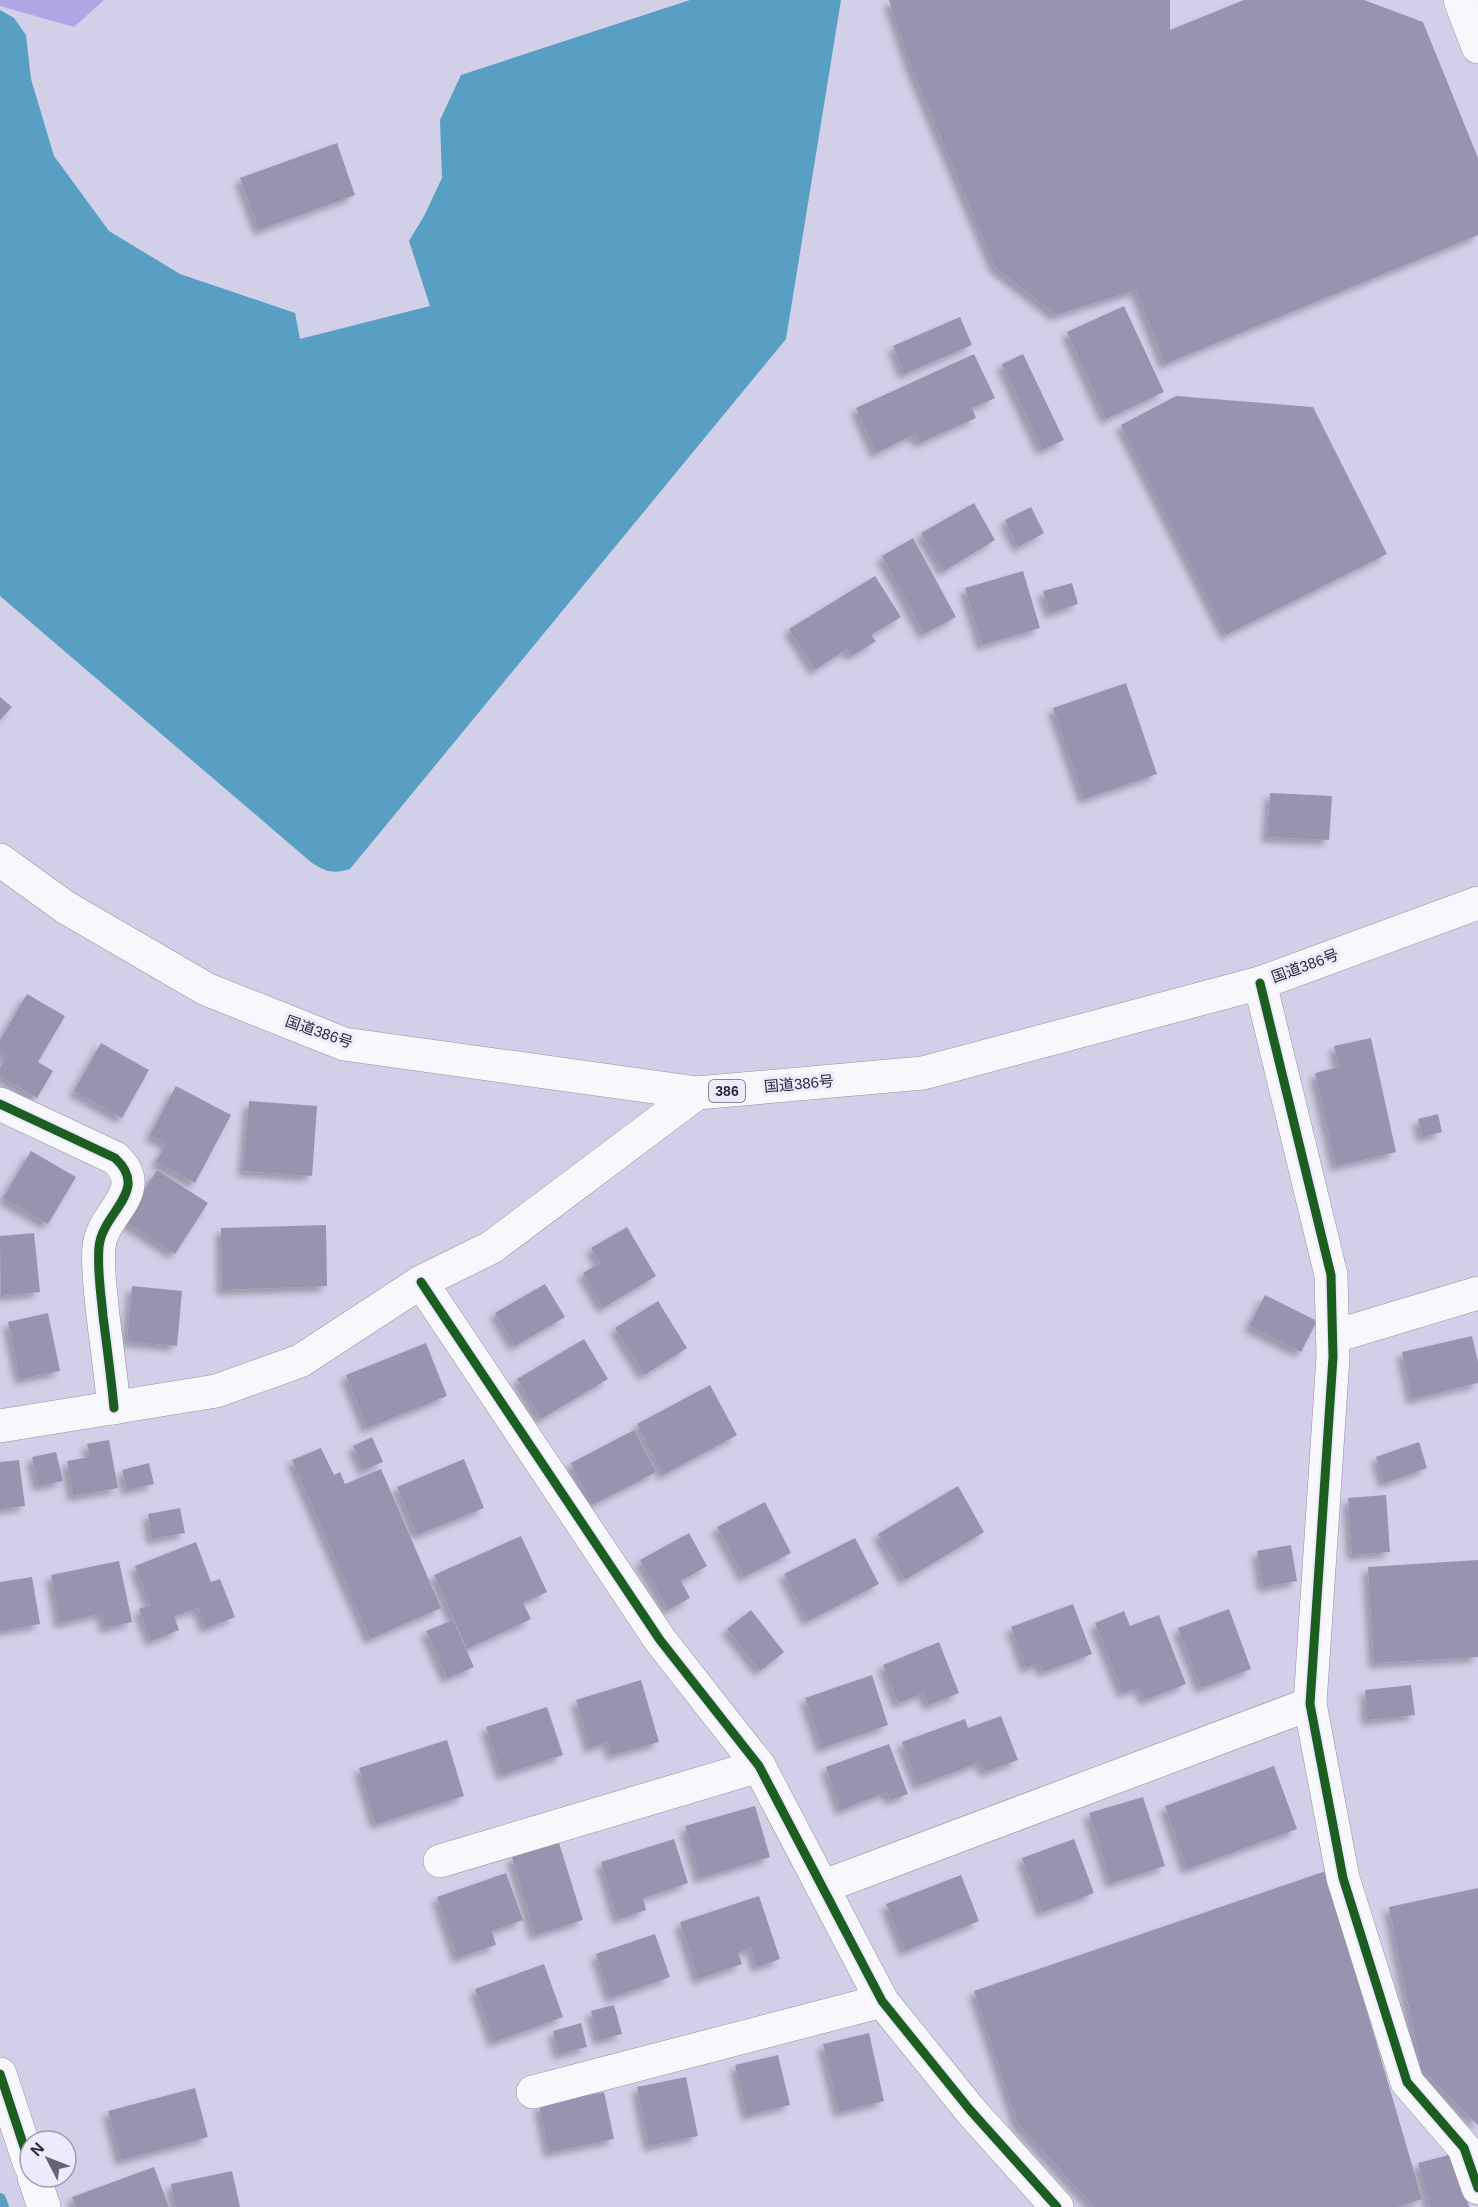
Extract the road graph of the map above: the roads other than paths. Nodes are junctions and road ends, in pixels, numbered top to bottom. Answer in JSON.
{"nodes":[{"id":1,"x":1460,"y":0,"type":"edge"},
{"id":2,"x":1478,"y":46,"type":"edge"},
{"id":3,"x":0,"y":860,"type":"edge"},
{"id":4,"x":1478,"y":903,"type":"edge"},
{"id":5,"x":1260,"y":983,"type":"junction"},
{"id":6,"x":697,"y":1094,"type":"junction"},
{"id":7,"x":0,"y":1104,"type":"edge"},
{"id":8,"x":421,"y":1282,"type":"junction"},
{"id":9,"x":1478,"y":1293,"type":"edge"},
{"id":10,"x":1332,"y":1337,"type":"junction"},
{"id":11,"x":114,"y":1408,"type":"junction"},
{"id":12,"x":0,"y":1426,"type":"edge"},
{"id":13,"x":1310,"y":1704,"type":"junction"},
{"id":14,"x":759,"y":1766,"type":"junction"},
{"id":15,"x":440,"y":1861,"type":"dead end"},
{"id":16,"x":822,"y":1887,"type":"junction"},
{"id":17,"x":882,"y":2001,"type":"junction"},
{"id":18,"x":0,"y":2074,"type":"edge"},
{"id":19,"x":534,"y":2092,"type":"dead end"},
{"id":20,"x":18,"y":2129,"type":"edge"},
{"id":21,"x":1471,"y":2146,"type":"edge"},
{"id":22,"x":1478,"y":2187,"type":"edge"},
{"id":23,"x":38,"y":2189,"type":"edge"},
{"id":24,"x":44,"y":2207,"type":"edge"},
{"id":25,"x":1056,"y":2207,"type":"edge"}],
"edges":[{"from":1,"to":2,"type":"main road"},
{"from":3,"to":6,"type":"main road","name":"国道386号","number":"386"},
{"from":4,"to":5,"type":"main road","name":"国道386号","number":"386"},
{"from":5,"to":6,"type":"main road","name":"国道386号","number":"386"},
{"from":5,"to":10,"type":"main road"},
{"from":6,"to":8,"type":"main road"},
{"from":7,"to":11,"type":"main road"},
{"from":8,"to":11,"type":"main road"},
{"from":8,"to":14,"type":"main road"},
{"from":9,"to":10,"type":"main road"},
{"from":10,"to":13,"type":"main road"},
{"from":11,"to":12,"type":"main road"},
{"from":13,"to":16,"type":"main road"},
{"from":13,"to":21,"type":"main road"},
{"from":14,"to":15,"type":"main road"},
{"from":14,"to":16,"type":"main road"},
{"from":16,"to":17,"type":"main road"},
{"from":17,"to":19,"type":"main road"},
{"from":17,"to":25,"type":"main road"},
{"from":18,"to":20,"type":"main road"},
{"from":21,"to":22,"type":"main road"},
{"from":23,"to":24,"type":"main road"}]}
